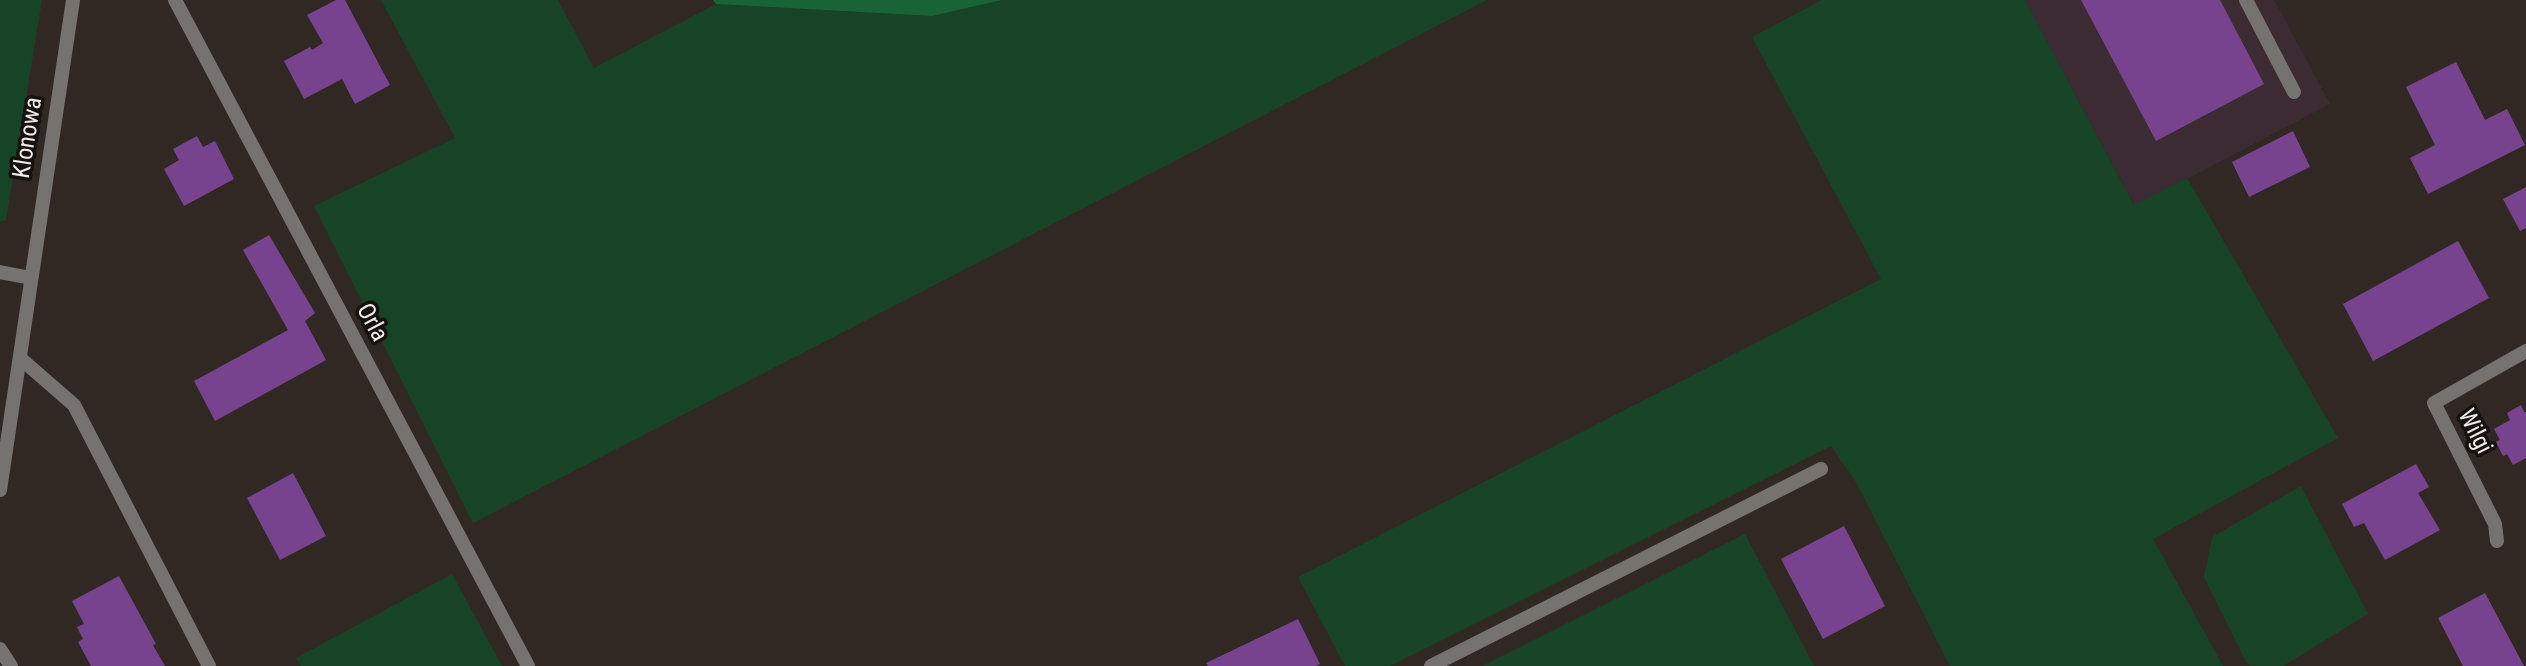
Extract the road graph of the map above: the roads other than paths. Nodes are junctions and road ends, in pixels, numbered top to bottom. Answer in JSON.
{"nodes":[{"id":1,"x":73,"y":0,"type":"edge"},
{"id":2,"x":175,"y":0,"type":"edge"},
{"id":3,"x":2246,"y":0,"type":"edge"},
{"id":4,"x":2294,"y":92,"type":"dead end"},
{"id":5,"x":0,"y":272,"type":"edge"},
{"id":6,"x":31,"y":278,"type":"junction"},
{"id":7,"x":2526,"y":351,"type":"edge"},
{"id":8,"x":20,"y":358,"type":"junction"},
{"id":9,"x":1821,"y":469,"type":"dead end"},
{"id":10,"x":0,"y":490,"type":"edge"},
{"id":11,"x":2497,"y":541,"type":"dead end"},
{"id":12,"x":0,"y":649,"type":"edge"},
{"id":13,"x":11,"y":666,"type":"edge"},
{"id":14,"x":209,"y":666,"type":"edge"},
{"id":15,"x":528,"y":666,"type":"edge"},
{"id":16,"x":1431,"y":666,"type":"edge"}],
"edges":[{"from":1,"to":6,"type":"street","name":"Klonowa"},
{"from":2,"to":15,"type":"street","name":"Orla"},
{"from":3,"to":4,"type":"street"},
{"from":5,"to":6,"type":"street"},
{"from":6,"to":8,"type":"street","name":"Klonowa"},
{"from":7,"to":11,"type":"street","name":"Wilgi"},
{"from":8,"to":10,"type":"street","name":"Klonowa"},
{"from":8,"to":14,"type":"street"},
{"from":9,"to":16,"type":"street"},
{"from":12,"to":13,"type":"street"}]}
